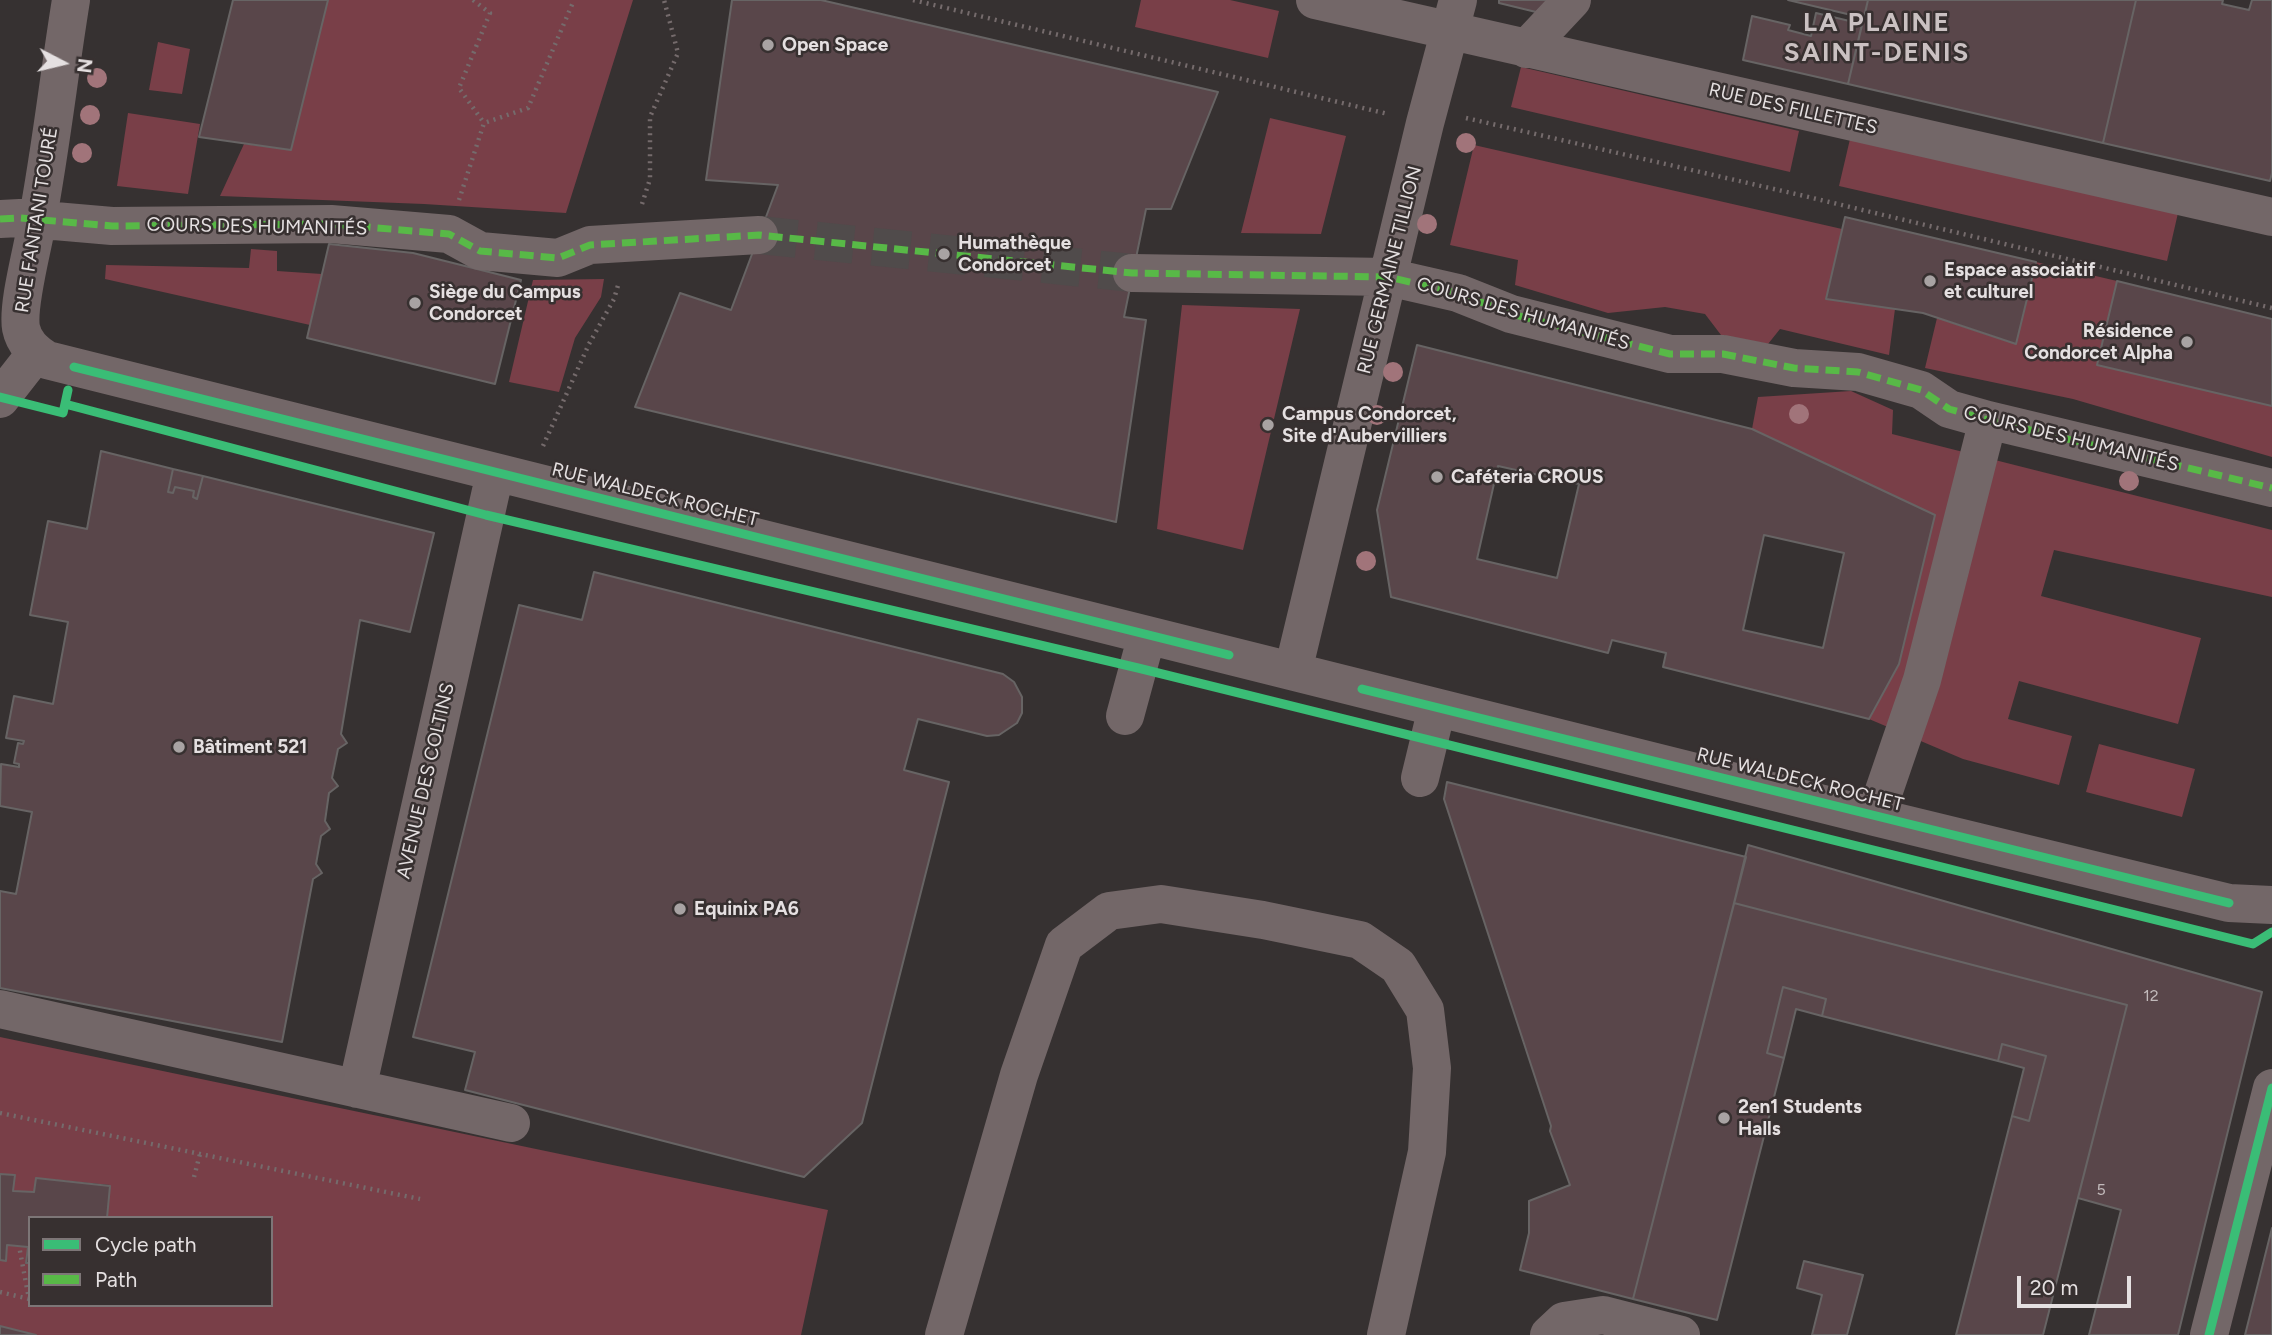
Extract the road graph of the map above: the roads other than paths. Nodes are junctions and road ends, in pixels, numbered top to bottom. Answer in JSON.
{"nodes":[{"id":1,"x":71,"y":0,"type":"edge"},
{"id":2,"x":1315,"y":0,"type":"edge"},
{"id":3,"x":1572,"y":0,"type":"edge"},
{"id":4,"x":1454,"y":16,"type":"edge"},
{"id":5,"x":1525,"y":49,"type":"junction"},
{"id":6,"x":2272,"y":217,"type":"edge"},
{"id":7,"x":0,"y":219,"type":"edge"},
{"id":8,"x":38,"y":219,"type":"junction"},
{"id":9,"x":759,"y":235,"type":"tunnel mouth"},
{"id":10,"x":1132,"y":272,"type":"tunnel mouth"},
{"id":11,"x":1388,"y":277,"type":"junction"},
{"id":12,"x":36,"y":354,"type":"junction"},
{"id":13,"x":0,"y":399,"type":"edge"},
{"id":14,"x":1988,"y":420,"type":"junction"},
{"id":15,"x":495,"y":473,"type":"junction"},
{"id":16,"x":2272,"y":488,"type":"edge"},
{"id":17,"x":1147,"y":635,"type":"junction"},
{"id":18,"x":1293,"y":671,"type":"junction"},
{"id":19,"x":1437,"y":708,"type":"junction"},
{"id":20,"x":1125,"y":716,"type":"dead end"},
{"id":21,"x":1420,"y":778,"type":"dead end"},
{"id":22,"x":1875,"y":817,"type":"junction"},
{"id":23,"x":2272,"y":905,"type":"edge"},
{"id":24,"x":0,"y":1009,"type":"edge"},
{"id":25,"x":2272,"y":1088,"type":"edge"},
{"id":26,"x":357,"y":1089,"type":"junction"},
{"id":27,"x":511,"y":1124,"type":"dead end"},
{"id":28,"x":944,"y":1335,"type":"edge"},
{"id":29,"x":1386,"y":1335,"type":"edge"},
{"id":30,"x":1549,"y":1335,"type":"edge"},
{"id":31,"x":1681,"y":1335,"type":"edge"},
{"id":32,"x":2209,"y":1335,"type":"edge"}],
"edges":[{"from":1,"to":8,"type":"street","name":"RUE FANTANI TOURÉ"},
{"from":2,"to":4,"type":"street","name":"RUE DES FILLETTES"},
{"from":3,"to":5,"type":"street"},
{"from":4,"to":5,"type":"street","name":"RUE DES FILLETTES"},
{"from":4,"to":11,"type":"street","name":"RUE GERMAINE TILLION"},
{"from":5,"to":6,"type":"street","name":"RUE DES FILLETTES"},
{"from":7,"to":8,"type":"street","name":"COURS DES HUMANITÉS"},
{"from":8,"to":9,"type":"street","name":"COURS DES HUMANITÉS"},
{"from":8,"to":12,"type":"street","name":"RUE FANTANI TOURÉ"},
{"from":10,"to":11,"type":"street","name":"COURS DES HUMANITÉS"},
{"from":11,"to":14,"type":"street","name":"COURS DES HUMANITÉS"},
{"from":11,"to":18,"type":"street","name":"RUE GERMAINE TILLION"},
{"from":12,"to":13,"type":"street"},
{"from":12,"to":15,"type":"street","name":"RUE WALDECK ROCHET"},
{"from":14,"to":16,"type":"street","name":"COURS DES HUMANITÉS"},
{"from":14,"to":22,"type":"street"},
{"from":15,"to":17,"type":"street","name":"RUE WALDECK ROCHET"},
{"from":15,"to":26,"type":"street","name":"AVENUE DES COLTINS"},
{"from":17,"to":18,"type":"street","name":"RUE WALDECK ROCHET"},
{"from":17,"to":20,"type":"street"},
{"from":18,"to":19,"type":"street","name":"RUE WALDECK ROCHET"},
{"from":19,"to":21,"type":"street"},
{"from":19,"to":22,"type":"street","name":"RUE WALDECK ROCHET"},
{"from":22,"to":23,"type":"street","name":"RUE WALDECK ROCHET"},
{"from":24,"to":26,"type":"street"},
{"from":25,"to":32,"type":"street"},
{"from":26,"to":27,"type":"street"},
{"from":28,"to":29,"type":"street"},
{"from":30,"to":31,"type":"street"}]}
